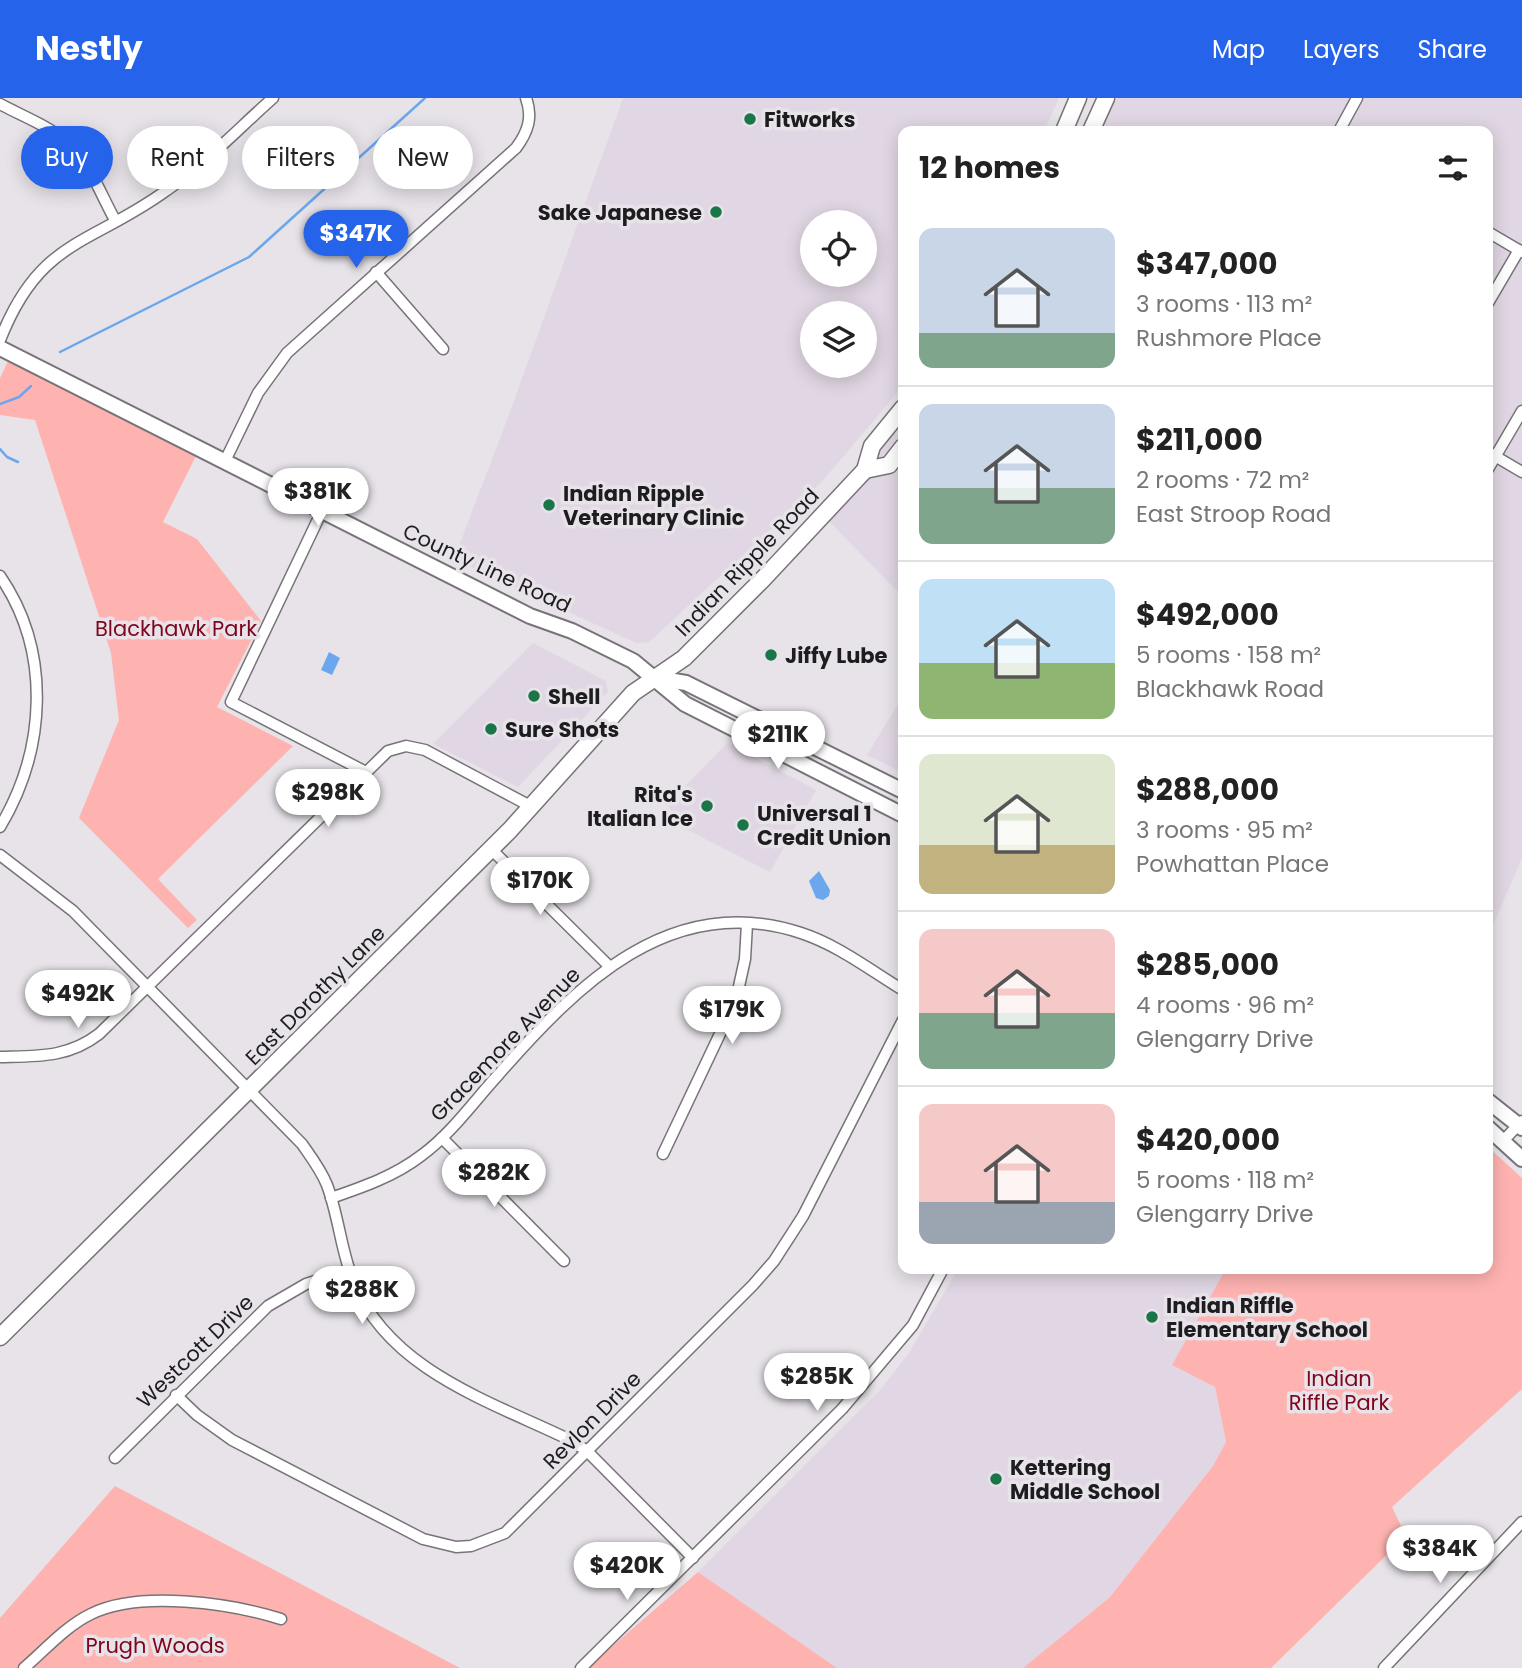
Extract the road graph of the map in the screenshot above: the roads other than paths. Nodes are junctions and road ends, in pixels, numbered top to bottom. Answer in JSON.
{"nodes":[{"id":1,"x":273,"y":98,"type":"edge"},
{"id":2,"x":526,"y":98,"type":"edge"},
{"id":3,"x":1078,"y":98,"type":"edge"},
{"id":4,"x":1095,"y":98,"type":"edge"},
{"id":5,"x":1106,"y":98,"type":"edge"},
{"id":6,"x":1357,"y":98,"type":"edge"},
{"id":7,"x":0,"y":104,"type":"edge"},
{"id":8,"x":1066,"y":126,"type":"edge"},
{"id":9,"x":1090,"y":126,"type":"edge"},
{"id":10,"x":1093,"y":126,"type":"edge"},
{"id":11,"x":1342,"y":126,"type":"edge"},
{"id":12,"x":115,"y":220,"type":"junction"},
{"id":13,"x":1493,"y":235,"type":"edge"},
{"id":14,"x":1520,"y":251,"type":"edge"},
{"id":15,"x":376,"y":272,"type":"junction"},
{"id":16,"x":1493,"y":295,"type":"edge"},
{"id":17,"x":0,"y":340,"type":"edge"},
{"id":18,"x":0,"y":348,"type":"edge"},
{"id":19,"x":443,"y":349,"type":"dead end"},
{"id":20,"x":1522,"y":411,"type":"edge"},
{"id":21,"x":898,"y":414,"type":"edge"},
{"id":22,"x":1493,"y":451,"type":"edge"},
{"id":23,"x":898,"y":453,"type":"edge"},
{"id":24,"x":1493,"y":455,"type":"edge"},
{"id":25,"x":225,"y":461,"type":"junction"},
{"id":26,"x":865,"y":470,"type":"junction"},
{"id":27,"x":1522,"y":472,"type":"edge"},
{"id":28,"x":322,"y":511,"type":"junction"},
{"id":29,"x":0,"y":576,"type":"edge"},
{"id":30,"x":655,"y":678,"type":"junction"},
{"id":31,"x":804,"y":743,"type":"junction"},
{"id":32,"x":814,"y":770,"type":"junction"},
{"id":33,"x":364,"y":771,"type":"junction"},
{"id":34,"x":868,"y":774,"type":"junction"},
{"id":35,"x":898,"y":789,"type":"edge"},
{"id":36,"x":532,"y":807,"type":"junction"},
{"id":37,"x":898,"y":812,"type":"edge"},
{"id":38,"x":0,"y":827,"type":"edge"},
{"id":39,"x":491,"y":849,"type":"junction"},
{"id":40,"x":0,"y":855,"type":"edge"},
{"id":41,"x":747,"y":924,"type":"junction"},
{"id":42,"x":609,"y":966,"type":"junction"},
{"id":43,"x":148,"y":986,"type":"junction"},
{"id":44,"x":898,"y":987,"type":"edge"},
{"id":45,"x":898,"y":1030,"type":"edge"},
{"id":46,"x":0,"y":1057,"type":"edge"},
{"id":47,"x":250,"y":1090,"type":"junction"},
{"id":48,"x":1493,"y":1104,"type":"edge"},
{"id":49,"x":1521,"y":1124,"type":"edge"},
{"id":50,"x":1493,"y":1132,"type":"edge"},
{"id":51,"x":442,"y":1138,"type":"junction"},
{"id":52,"x":1503,"y":1141,"type":"junction"},
{"id":53,"x":663,"y":1154,"type":"dead end"},
{"id":54,"x":1522,"y":1159,"type":"edge"},
{"id":55,"x":331,"y":1198,"type":"junction"},
{"id":56,"x":564,"y":1261,"type":"dead end"},
{"id":57,"x":349,"y":1270,"type":"junction"},
{"id":58,"x":940,"y":1274,"type":"edge"},
{"id":59,"x":0,"y":1337,"type":"edge"},
{"id":60,"x":176,"y":1395,"type":"junction"},
{"id":61,"x":587,"y":1451,"type":"junction"},
{"id":62,"x":115,"y":1458,"type":"dead end"},
{"id":63,"x":1522,"y":1522,"type":"edge"},
{"id":64,"x":694,"y":1558,"type":"junction"},
{"id":65,"x":281,"y":1619,"type":"dead end"},
{"id":66,"x":24,"y":1668,"type":"edge"},
{"id":67,"x":582,"y":1668,"type":"edge"},
{"id":68,"x":1384,"y":1668,"type":"edge"}],
"edges":[{"from":1,"to":12,"type":"street"},
{"from":2,"to":15,"type":"street"},
{"from":3,"to":8,"type":"main road"},
{"from":4,"to":9,"type":"main road"},
{"from":5,"to":10,"type":"main road"},
{"from":6,"to":11,"type":"street"},
{"from":7,"to":12,"type":"street"},
{"from":12,"to":17,"type":"street"},
{"from":13,"to":14,"type":"street"},
{"from":14,"to":16,"type":"street"},
{"from":15,"to":19,"type":"street"},
{"from":15,"to":25,"type":"street"},
{"from":18,"to":25,"type":"main road","name":"County Line Road"},
{"from":20,"to":22,"type":"street"},
{"from":21,"to":26,"type":"main road","name":"Indian Ripple Road"},
{"from":23,"to":26,"type":"main road","name":"Indian Ripple Road"},
{"from":24,"to":27,"type":"street"},
{"from":25,"to":28,"type":"main road","name":"County Line Road"},
{"from":26,"to":30,"type":"main road","name":"Indian Ripple Road"},
{"from":28,"to":30,"type":"main road","name":"County Line Road"},
{"from":28,"to":33,"type":"street"},
{"from":29,"to":38,"type":"street"},
{"from":30,"to":31,"type":"main road"},
{"from":30,"to":32,"type":"main road","name":"County Line Road"},
{"from":30,"to":36,"type":"main road","name":"East Dorothy Lane"},
{"from":31,"to":32,"type":"main road"},
{"from":31,"to":34,"type":"main road"},
{"from":32,"to":34,"type":"main road"},
{"from":32,"to":37,"type":"main road","name":"County Line Road"},
{"from":33,"to":36,"type":"street"},
{"from":33,"to":43,"type":"street"},
{"from":34,"to":35,"type":"main road"},
{"from":36,"to":39,"type":"main road","name":"East Dorothy Lane"},
{"from":39,"to":42,"type":"street"},
{"from":39,"to":47,"type":"main road","name":"East Dorothy Lane"},
{"from":40,"to":43,"type":"street"},
{"from":41,"to":42,"type":"street","name":"Gracemore Avenue"},
{"from":41,"to":44,"type":"street","name":"Gracemore Avenue"},
{"from":41,"to":53,"type":"street"},
{"from":42,"to":51,"type":"street","name":"Gracemore Avenue"},
{"from":43,"to":46,"type":"street"},
{"from":43,"to":47,"type":"street"},
{"from":45,"to":61,"type":"street","name":"Revlon Drive"},
{"from":47,"to":55,"type":"street"},
{"from":47,"to":59,"type":"main road","name":"East Dorothy Lane"},
{"from":48,"to":49,"type":"main road"},
{"from":49,"to":52,"type":"street"},
{"from":50,"to":52,"type":"main road"},
{"from":51,"to":55,"type":"street","name":"Gracemore Avenue"},
{"from":51,"to":56,"type":"street"},
{"from":52,"to":54,"type":"main road"},
{"from":55,"to":57,"type":"street"},
{"from":57,"to":60,"type":"street","name":"Westcott Drive"},
{"from":57,"to":61,"type":"street"},
{"from":58,"to":64,"type":"street"},
{"from":60,"to":61,"type":"street","name":"Revlon Drive"},
{"from":60,"to":62,"type":"street","name":"Westcott Drive"},
{"from":61,"to":64,"type":"street"},
{"from":63,"to":68,"type":"street"},
{"from":64,"to":67,"type":"street"},
{"from":65,"to":66,"type":"street"}]}
